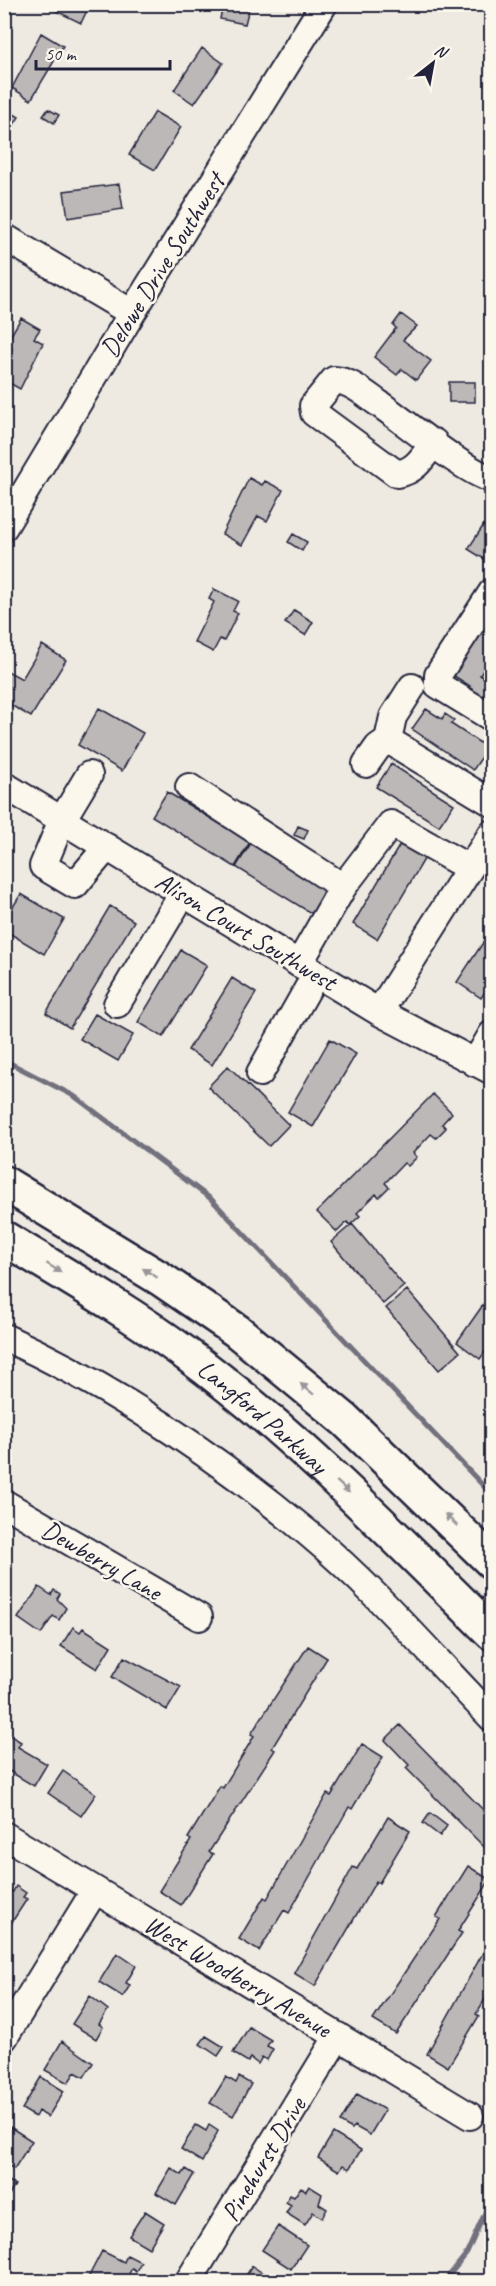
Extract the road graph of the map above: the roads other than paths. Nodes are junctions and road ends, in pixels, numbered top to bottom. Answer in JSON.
{"nodes":[{"id":1,"x":324,"y":4,"type":"edge"},
{"id":2,"x":4,"y":237,"type":"edge"},
{"id":3,"x":132,"y":313,"type":"junction"},
{"id":4,"x":434,"y":442,"type":"dead end"},
{"id":5,"x":492,"y":479,"type":"edge"},
{"id":6,"x":4,"y":527,"type":"edge"},
{"id":7,"x":492,"y":592,"type":"edge"},
{"id":8,"x":412,"y":687,"type":"dead end"},
{"id":9,"x":492,"y":718,"type":"edge"},
{"id":10,"x":388,"y":740,"type":"junction"},
{"id":11,"x":366,"y":764,"type":"dead end"},
{"id":12,"x":89,"y":775,"type":"dead end"},
{"id":13,"x":4,"y":785,"type":"edge"},
{"id":14,"x":189,"y":787,"type":"dead end"},
{"id":15,"x":492,"y":803,"type":"edge"},
{"id":16,"x":62,"y":820,"type":"junction"},
{"id":17,"x":492,"y":833,"type":"edge"},
{"id":18,"x":107,"y":847,"type":"junction"},
{"id":19,"x":469,"y":868,"type":"junction"},
{"id":20,"x":343,"y":887,"type":"junction"},
{"id":21,"x":183,"y":893,"type":"junction"},
{"id":22,"x":308,"y":969,"type":"junction"},
{"id":23,"x":117,"y":1004,"type":"dead end"},
{"id":24,"x":379,"y":1012,"type":"junction"},
{"id":25,"x":492,"y":1034,"type":"edge"},
{"id":26,"x":483,"y":1067,"type":"edge"},
{"id":27,"x":260,"y":1073,"type":"dead end"},
{"id":28,"x":4,"y":1183,"type":"edge"},
{"id":29,"x":4,"y":1238,"type":"edge"},
{"id":30,"x":4,"y":1337,"type":"edge"},
{"id":31,"x":4,"y":1503,"type":"edge"},
{"id":32,"x":492,"y":1562,"type":"edge"},
{"id":33,"x":200,"y":1617,"type":"dead end"},
{"id":34,"x":492,"y":1633,"type":"edge"},
{"id":35,"x":492,"y":1718,"type":"edge"},
{"id":36,"x":4,"y":1835,"type":"edge"},
{"id":37,"x":95,"y":1890,"type":"junction"},
{"id":38,"x":338,"y":2036,"type":"junction"},
{"id":39,"x":4,"y":2038,"type":"edge"},
{"id":40,"x":470,"y":2116,"type":"dead end"},
{"id":41,"x":188,"y":2282,"type":"edge"}],
"edges":[{"from":1,"to":3,"type":"street","name":"Delowe Drive Southwest"},
{"from":2,"to":3,"type":"street"},
{"from":3,"to":6,"type":"street","name":"Delowe Drive Southwest"},
{"from":4,"to":5,"type":"street"},
{"from":7,"to":9,"type":"street"},
{"from":8,"to":10,"type":"street"},
{"from":10,"to":11,"type":"street"},
{"from":10,"to":15,"type":"street"},
{"from":12,"to":16,"type":"street"},
{"from":13,"to":16,"type":"street","name":"Alison Court Southwest"},
{"from":14,"to":20,"type":"street"},
{"from":16,"to":18,"type":"street","name":"Alison Court Southwest"},
{"from":16,"to":18,"type":"street"},
{"from":17,"to":19,"type":"street"},
{"from":18,"to":21,"type":"street","name":"Alison Court Southwest"},
{"from":19,"to":20,"type":"street"},
{"from":19,"to":24,"type":"street"},
{"from":20,"to":22,"type":"street"},
{"from":21,"to":22,"type":"street","name":"Alison Court Southwest"},
{"from":21,"to":23,"type":"street"},
{"from":22,"to":24,"type":"street","name":"Alison Court Southwest"},
{"from":22,"to":27,"type":"street"},
{"from":24,"to":26,"type":"street","name":"Alison Court Southwest"},
{"from":25,"to":26,"type":"street"},
{"from":32,"to":28,"type":"highway","name":"Langford Parkway","one_way":true},
{"from":29,"to":34,"type":"highway","name":"Langford Parkway","one_way":true},
{"from":30,"to":35,"type":"street"},
{"from":31,"to":33,"type":"street","name":"Dewberry Lane"},
{"from":36,"to":37,"type":"street","name":"West Woodberry Avenue"},
{"from":37,"to":38,"type":"street","name":"West Woodberry Avenue"},
{"from":37,"to":39,"type":"street"},
{"from":38,"to":40,"type":"street","name":"West Woodberry Avenue"},
{"from":38,"to":41,"type":"street","name":"Pinehurst Drive"}]}
